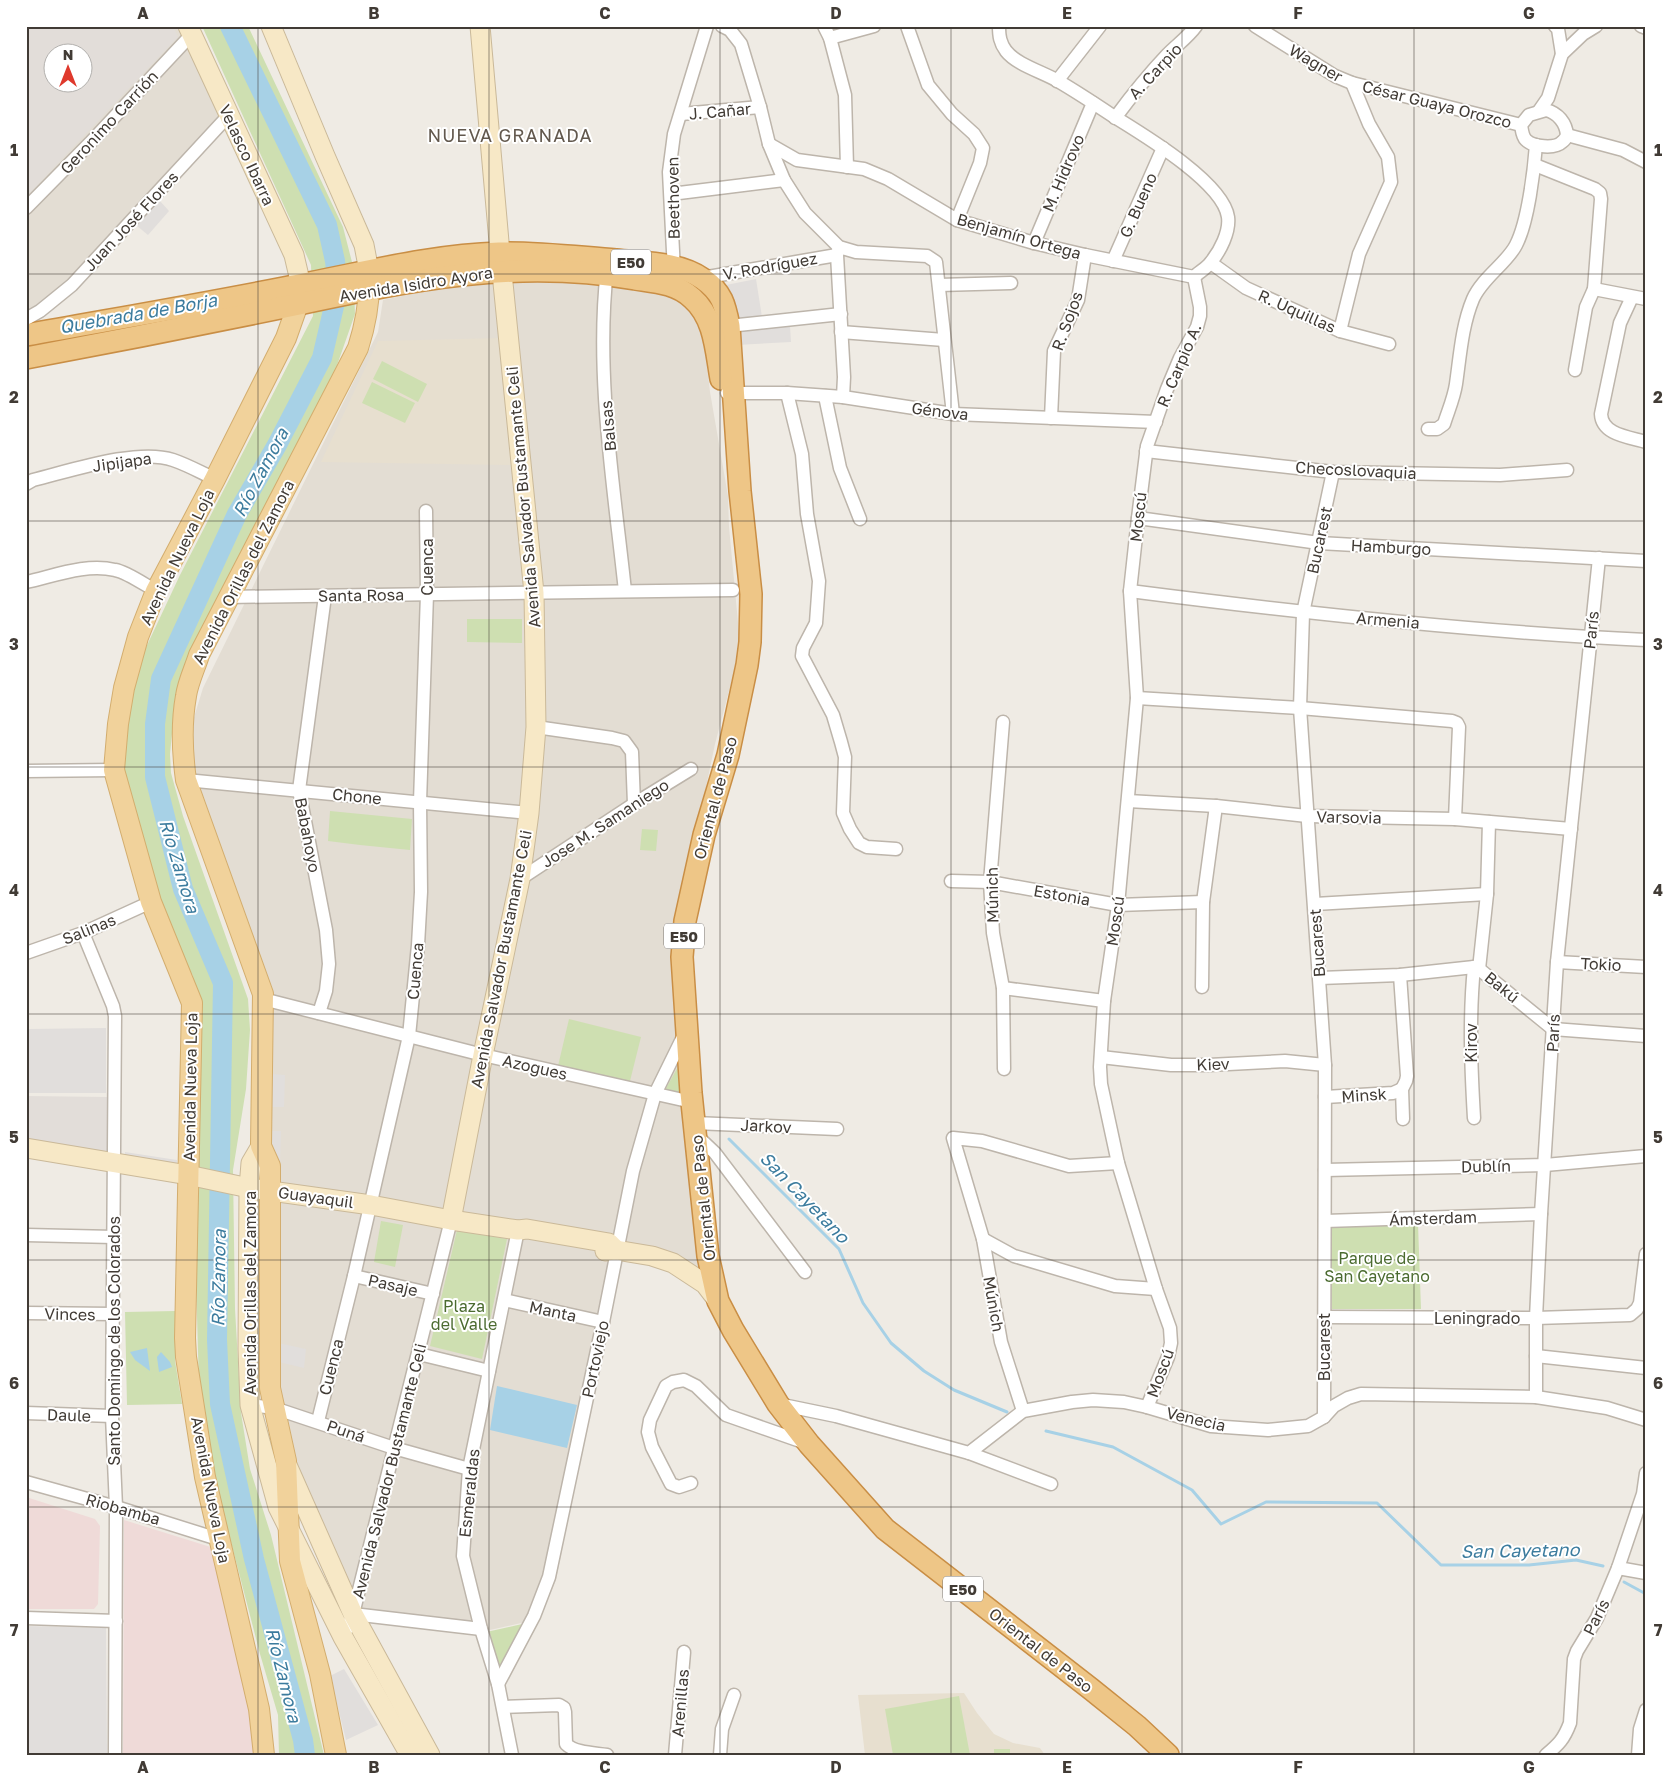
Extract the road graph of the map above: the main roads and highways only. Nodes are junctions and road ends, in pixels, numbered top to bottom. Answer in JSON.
{"nodes":[{"id":1,"x":271,"y":26,"type":"edge"},
{"id":2,"x":480,"y":26,"type":"edge"},
{"id":3,"x":190,"y":30,"type":"edge"},
{"id":4,"x":501,"y":262,"type":"junction"},
{"id":5,"x":673,"y":276,"type":"junction"},
{"id":6,"x":367,"y":280,"type":"junction"},
{"id":7,"x":305,"y":293,"type":"junction"},
{"id":8,"x":26,"y":335,"type":"edge"},
{"id":9,"x":26,"y":358,"type":"edge"},
{"id":10,"x":729,"y":393,"type":"junction"},
{"id":11,"x":737,"y":458,"type":"joint"},
{"id":12,"x":260,"y":1146,"type":"junction"},
{"id":13,"x":26,"y":1148,"type":"edge"},
{"id":14,"x":188,"y":1176,"type":"junction"},
{"id":15,"x":249,"y":1188,"type":"junction"},
{"id":16,"x":270,"y":1190,"type":"junction"},
{"id":17,"x":451,"y":1220,"type":"junction"},
{"id":18,"x":718,"y":1301,"type":"junction"},
{"id":19,"x":286,"y":1461,"type":"junction"},
{"id":20,"x":288,"y":1528,"type":"junction"},
{"id":21,"x":264,"y":1755,"type":"edge"},
{"id":22,"x":336,"y":1755,"type":"edge"},
{"id":23,"x":410,"y":1755,"type":"edge"},
{"id":24,"x":430,"y":1755,"type":"edge"},
{"id":25,"x":1168,"y":1755,"type":"edge"}],
"edges":[{"from":1,"to":6,"type":"main road"},
{"from":2,"to":4,"type":"main road","name":"Avenida Salvador Bustamante Celi"},
{"from":3,"to":7,"type":"main road","name":"Velasco Ibarra"},
{"from":4,"to":5,"type":"highway","name":"Avenida Isidro Ayora","number":"E50"},
{"from":4,"to":6,"type":"highway","name":"Avenida Isidro Ayora","number":"E50"},
{"from":4,"to":17,"type":"main road","name":"Avenida Salvador Bustamante Celi"},
{"from":5,"to":10,"type":"highway","name":"Avenida Isidro Ayora","number":"E50"},
{"from":5,"to":10,"type":"highway","name":"Avenida Isidro Ayora","number":"E50"},
{"from":6,"to":7,"type":"highway","name":"Avenida Isidro Ayora","number":"E50"},
{"from":6,"to":12,"type":"main road","name":"Avenida Orillas del Zamora"},
{"from":7,"to":8,"type":"highway","name":"Avenida Isidro Ayora","number":"E50"},
{"from":7,"to":9,"type":"highway","name":"Avenida Isidro Ayora","number":"E50"},
{"from":7,"to":14,"type":"main road","name":"Avenida Nueva Loja"},
{"from":10,"to":11,"type":"highway","name":"Avenida Isidro Ayora","number":"E50"},
{"from":11,"to":18,"type":"highway","name":"Oriental de Paso","number":"E50"},
{"from":12,"to":15,"type":"main road","name":"Avenida Orillas del Zamora"},
{"from":12,"to":16,"type":"main road","name":"Avenida Orillas del Zamora"},
{"from":13,"to":14,"type":"main road","name":"Guayaquil"},
{"from":14,"to":15,"type":"main road","name":"Guayaquil"},
{"from":14,"to":21,"type":"main road","name":"Avenida Nueva Loja"},
{"from":15,"to":16,"type":"main road","name":"Guayaquil"},
{"from":15,"to":20,"type":"main road","name":"Avenida Orillas del Zamora"},
{"from":16,"to":17,"type":"main road","name":"Guayaquil"},
{"from":16,"to":19,"type":"main road","name":"Avenida Orillas del Zamora"},
{"from":17,"to":18,"type":"main road","name":"Guayaquil"},
{"from":18,"to":25,"type":"highway","name":"Oriental de Paso","number":"E50"},
{"from":19,"to":20,"type":"main road","name":"Avenida Orillas del Zamora"},
{"from":19,"to":24,"type":"main road"},
{"from":20,"to":22,"type":"main road","name":"Avenida Orillas del Zamora"},
{"from":20,"to":23,"type":"main road"}]}
